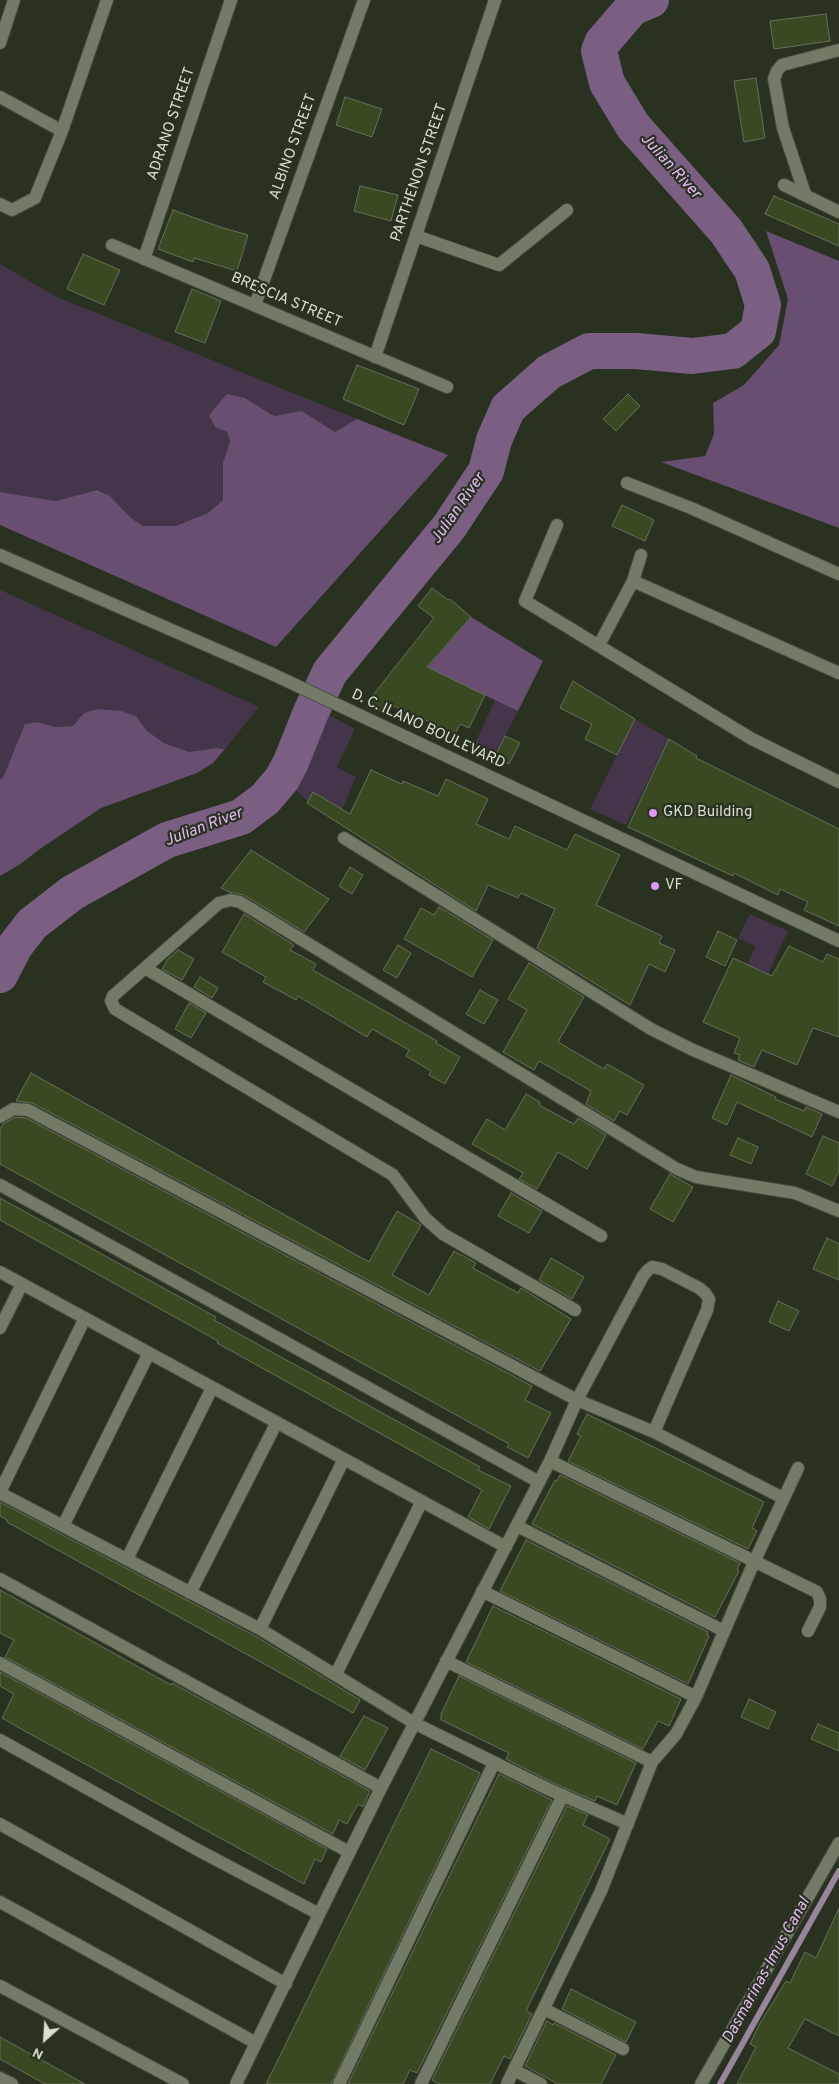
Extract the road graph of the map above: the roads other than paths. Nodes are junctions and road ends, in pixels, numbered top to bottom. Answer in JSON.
{"nodes":[{"id":1,"x":14,"y":0,"type":"edge"},
{"id":2,"x":107,"y":0,"type":"edge"},
{"id":3,"x":232,"y":0,"type":"edge"},
{"id":4,"x":364,"y":0,"type":"edge"},
{"id":5,"x":495,"y":0,"type":"edge"},
{"id":6,"x":0,"y":43,"type":"edge"},
{"id":7,"x":839,"y":50,"type":"edge"},
{"id":8,"x":0,"y":97,"type":"edge"},
{"id":9,"x":62,"y":131,"type":"junction"},
{"id":10,"x":784,"y":185,"type":"dead end"},
{"id":11,"x":805,"y":194,"type":"junction"},
{"id":12,"x":0,"y":204,"type":"edge"},
{"id":13,"x":567,"y":210,"type":"dead end"},
{"id":14,"x":839,"y":212,"type":"edge"},
{"id":15,"x":416,"y":236,"type":"junction"},
{"id":16,"x":112,"y":245,"type":"dead end"},
{"id":17,"x":144,"y":258,"type":"junction"},
{"id":18,"x":255,"y":305,"type":"junction"},
{"id":19,"x":375,"y":357,"type":"junction"},
{"id":20,"x":447,"y":387,"type":"dead end"},
{"id":21,"x":627,"y":483,"type":"dead end"},
{"id":22,"x":557,"y":526,"type":"dead end"},
{"id":23,"x":0,"y":555,"type":"edge"},
{"id":24,"x":641,"y":555,"type":"dead end"},
{"id":25,"x":839,"y":574,"type":"edge"},
{"id":26,"x":632,"y":581,"type":"junction"},
{"id":27,"x":599,"y":645,"type":"junction"},
{"id":28,"x":839,"y":673,"type":"edge"},
{"id":29,"x":839,"y":782,"type":"edge"},
{"id":30,"x":344,"y":838,"type":"dead end"},
{"id":31,"x":839,"y":941,"type":"edge"},
{"id":32,"x":145,"y":968,"type":"junction"},
{"id":33,"x":839,"y":1112,"type":"edge"},
{"id":34,"x":0,"y":1117,"type":"edge"},
{"id":35,"x":0,"y":1186,"type":"edge"},
{"id":36,"x":839,"y":1211,"type":"edge"},
{"id":37,"x":601,"y":1236,"type":"dead end"},
{"id":38,"x":0,"y":1272,"type":"edge"},
{"id":39,"x":22,"y":1284,"type":"junction"},
{"id":40,"x":575,"y":1310,"type":"dead end"},
{"id":41,"x":85,"y":1318,"type":"junction"},
{"id":42,"x":0,"y":1328,"type":"edge"},
{"id":43,"x":149,"y":1353,"type":"junction"},
{"id":44,"x":212,"y":1388,"type":"junction"},
{"id":45,"x":577,"y":1400,"type":"junction"},
{"id":46,"x":277,"y":1422,"type":"junction"},
{"id":47,"x":654,"y":1432,"type":"junction"},
{"id":48,"x":344,"y":1458,"type":"junction"},
{"id":49,"x":550,"y":1461,"type":"junction"},
{"id":50,"x":798,"y":1468,"type":"dead end"},
{"id":51,"x":539,"y":1482,"type":"junction"},
{"id":52,"x":0,"y":1492,"type":"edge"},
{"id":53,"x":783,"y":1498,"type":"junction"},
{"id":54,"x":422,"y":1501,"type":"junction"},
{"id":55,"x":63,"y":1526,"type":"junction"},
{"id":56,"x":516,"y":1526,"type":"junction"},
{"id":57,"x":506,"y":1547,"type":"junction"},
{"id":58,"x":127,"y":1559,"type":"junction"},
{"id":59,"x":754,"y":1562,"type":"junction"},
{"id":60,"x":0,"y":1579,"type":"edge"},
{"id":61,"x":482,"y":1591,"type":"junction"},
{"id":62,"x":190,"y":1593,"type":"junction"},
{"id":63,"x":260,"y":1629,"type":"junction"},
{"id":64,"x":724,"y":1631,"type":"junction"},
{"id":65,"x":808,"y":1631,"type":"dead end"},
{"id":66,"x":446,"y":1661,"type":"junction"},
{"id":67,"x":0,"y":1662,"type":"edge"},
{"id":68,"x":336,"y":1674,"type":"junction"},
{"id":69,"x":696,"y":1697,"type":"junction"},
{"id":70,"x":414,"y":1724,"type":"junction"},
{"id":71,"x":0,"y":1740,"type":"edge"},
{"id":72,"x":652,"y":1762,"type":"junction"},
{"id":73,"x":494,"y":1763,"type":"junction"},
{"id":74,"x":381,"y":1788,"type":"junction"},
{"id":75,"x":563,"y":1795,"type":"junction"},
{"id":76,"x":0,"y":1824,"type":"edge"},
{"id":77,"x":628,"y":1824,"type":"junction"},
{"id":78,"x":839,"y":1843,"type":"edge"},
{"id":79,"x":349,"y":1852,"type":"junction"},
{"id":80,"x":0,"y":1902,"type":"edge"},
{"id":81,"x":319,"y":1914,"type":"junction"},
{"id":82,"x":286,"y":1984,"type":"junction"},
{"id":83,"x":0,"y":1986,"type":"edge"},
{"id":84,"x":544,"y":2009,"type":"junction"},
{"id":85,"x":256,"y":2043,"type":"junction"},
{"id":86,"x":623,"y":2049,"type":"dead end"},
{"id":87,"x":514,"y":2070,"type":"junction"},
{"id":88,"x":0,"y":2078,"type":"edge"},
{"id":89,"x":12,"y":2084,"type":"edge"},
{"id":90,"x":183,"y":2084,"type":"edge"},
{"id":91,"x":236,"y":2084,"type":"edge"},
{"id":92,"x":339,"y":2084,"type":"edge"},
{"id":93,"x":420,"y":2084,"type":"edge"},
{"id":94,"x":507,"y":2084,"type":"edge"},
{"id":95,"x":541,"y":2084,"type":"edge"},
{"id":96,"x":701,"y":2084,"type":"edge"}],
"edges":[{"from":1,"to":6,"type":"street"},
{"from":2,"to":9,"type":"street"},
{"from":3,"to":17,"type":"street","name":"ADRANO STREET"},
{"from":4,"to":18,"type":"street","name":"ALBINO STREET"},
{"from":5,"to":15,"type":"street","name":"PARTHENON STREET"},
{"from":7,"to":11,"type":"street"},
{"from":8,"to":9,"type":"street"},
{"from":9,"to":12,"type":"street"},
{"from":10,"to":11,"type":"street"},
{"from":11,"to":14,"type":"street"},
{"from":13,"to":15,"type":"street"},
{"from":15,"to":19,"type":"street","name":"PARTHENON STREET"},
{"from":16,"to":17,"type":"street","name":"BRESCIA STREET"},
{"from":17,"to":18,"type":"street","name":"BRESCIA STREET"},
{"from":18,"to":19,"type":"street","name":"BRESCIA STREET"},
{"from":19,"to":20,"type":"street","name":"BRESCIA STREET"},
{"from":21,"to":25,"type":"street"},
{"from":22,"to":27,"type":"street"},
{"from":23,"to":31,"type":"street","name":"D. C. ILANO BOULEVARD"},
{"from":24,"to":26,"type":"street"},
{"from":26,"to":27,"type":"street"},
{"from":26,"to":28,"type":"street"},
{"from":27,"to":29,"type":"street"},
{"from":30,"to":33,"type":"street"},
{"from":32,"to":36,"type":"street"},
{"from":32,"to":37,"type":"street"},
{"from":32,"to":40,"type":"street"},
{"from":34,"to":45,"type":"street"},
{"from":35,"to":51,"type":"street"},
{"from":38,"to":39,"type":"street"},
{"from":39,"to":41,"type":"street"},
{"from":39,"to":42,"type":"street"},
{"from":41,"to":43,"type":"street"},
{"from":41,"to":52,"type":"street"},
{"from":43,"to":44,"type":"street"},
{"from":43,"to":55,"type":"street"},
{"from":44,"to":46,"type":"street"},
{"from":44,"to":58,"type":"street"},
{"from":45,"to":47,"type":"street"},
{"from":45,"to":47,"type":"street"},
{"from":45,"to":49,"type":"street"},
{"from":46,"to":48,"type":"street"},
{"from":46,"to":62,"type":"street"},
{"from":47,"to":53,"type":"street"},
{"from":48,"to":54,"type":"street"},
{"from":48,"to":63,"type":"street"},
{"from":49,"to":51,"type":"street"},
{"from":49,"to":59,"type":"street"},
{"from":50,"to":53,"type":"street"},
{"from":51,"to":56,"type":"street"},
{"from":52,"to":55,"type":"street"},
{"from":53,"to":59,"type":"street"},
{"from":54,"to":57,"type":"street"},
{"from":54,"to":68,"type":"street"},
{"from":55,"to":58,"type":"street"},
{"from":56,"to":57,"type":"street"},
{"from":56,"to":64,"type":"street"},
{"from":57,"to":61,"type":"street"},
{"from":58,"to":62,"type":"street"},
{"from":59,"to":64,"type":"street"},
{"from":59,"to":65,"type":"street"},
{"from":60,"to":74,"type":"street"},
{"from":61,"to":66,"type":"street"},
{"from":61,"to":69,"type":"street"},
{"from":62,"to":63,"type":"street"},
{"from":63,"to":68,"type":"street"},
{"from":64,"to":69,"type":"street"},
{"from":66,"to":70,"type":"street"},
{"from":66,"to":72,"type":"street"},
{"from":67,"to":79,"type":"street"},
{"from":68,"to":70,"type":"street"},
{"from":69,"to":72,"type":"street"},
{"from":70,"to":73,"type":"street"},
{"from":70,"to":74,"type":"street"},
{"from":71,"to":81,"type":"street"},
{"from":72,"to":77,"type":"street"},
{"from":73,"to":75,"type":"street"},
{"from":73,"to":92,"type":"street"},
{"from":74,"to":79,"type":"street"},
{"from":75,"to":77,"type":"street"},
{"from":75,"to":93,"type":"street"},
{"from":76,"to":82,"type":"street"},
{"from":77,"to":84,"type":"street"},
{"from":78,"to":96,"type":"street"},
{"from":79,"to":81,"type":"street"},
{"from":80,"to":85,"type":"street"},
{"from":81,"to":82,"type":"street"},
{"from":82,"to":85,"type":"street"},
{"from":83,"to":90,"type":"street"},
{"from":84,"to":86,"type":"street"},
{"from":84,"to":87,"type":"street"},
{"from":85,"to":91,"type":"street"},
{"from":87,"to":94,"type":"street"},
{"from":87,"to":95,"type":"street"},
{"from":88,"to":89,"type":"street"}]}
